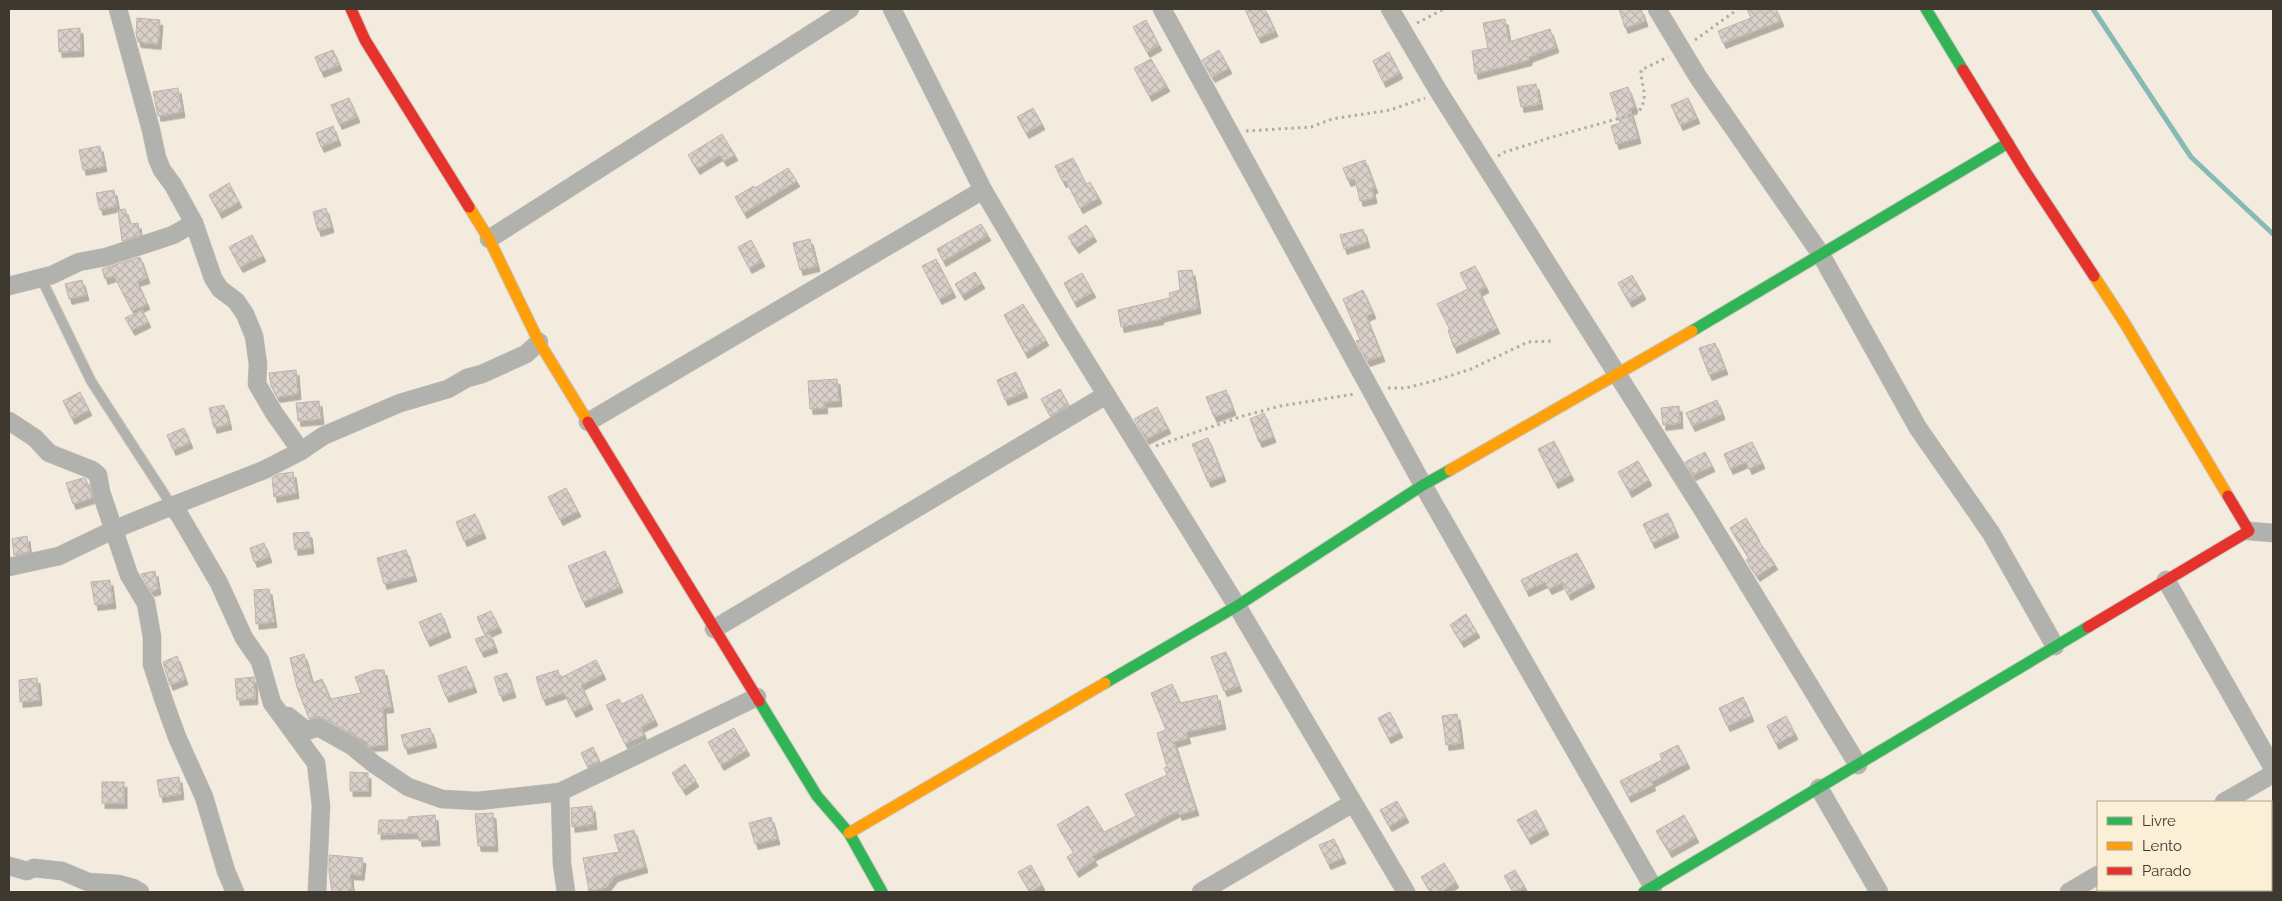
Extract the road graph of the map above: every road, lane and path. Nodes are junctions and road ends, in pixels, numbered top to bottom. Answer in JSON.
{"nodes":[{"id":1,"x":118,"y":9,"type":"edge"},
{"id":2,"x":351,"y":9,"type":"edge"},
{"id":3,"x":850,"y":9,"type":"edge"},
{"id":4,"x":892,"y":9,"type":"edge"},
{"id":5,"x":1162,"y":9,"type":"edge"},
{"id":6,"x":1390,"y":9,"type":"edge"},
{"id":7,"x":1444,"y":9,"type":"edge"},
{"id":8,"x":1657,"y":9,"type":"edge"},
{"id":9,"x":1738,"y":9,"type":"edge"},
{"id":10,"x":1926,"y":9,"type":"edge"},
{"id":11,"x":1403,"y":31,"type":"junction"},
{"id":12,"x":1680,"y":48,"type":"junction"},
{"id":13,"x":1439,"y":92,"type":"junction"},
{"id":14,"x":1230,"y":134,"type":"junction"},
{"id":15,"x":2008,"y":143,"type":"junction"},
{"id":16,"x":1485,"y":165,"type":"junction"},
{"id":17,"x":983,"y":190,"type":"junction"},
{"id":18,"x":194,"y":223,"type":"junction"},
{"id":19,"x":489,"y":239,"type":"junction"},
{"id":20,"x":1820,"y":253,"type":"junction"},
{"id":21,"x":41,"y":278,"type":"junction"},
{"id":22,"x":9,"y":286,"type":"edge"},
{"id":23,"x":1551,"y":341,"type":"dead end"},
{"id":24,"x":539,"y":342,"type":"junction"},
{"id":25,"x":1618,"y":375,"type":"junction"},
{"id":26,"x":1372,"y":391,"type":"junction"},
{"id":27,"x":1106,"y":395,"type":"junction"},
{"id":28,"x":9,"y":421,"type":"edge"},
{"id":29,"x":588,"y":422,"type":"junction"},
{"id":30,"x":301,"y":451,"type":"junction"},
{"id":31,"x":1142,"y":453,"type":"junction"},
{"id":32,"x":1423,"y":485,"type":"junction"},
{"id":33,"x":172,"y":506,"type":"junction"},
{"id":34,"x":114,"y":530,"type":"junction"},
{"id":35,"x":2249,"y":531,"type":"junction"},
{"id":36,"x":2273,"y":533,"type":"edge"},
{"id":37,"x":9,"y":567,"type":"edge"},
{"id":38,"x":2166,"y":580,"type":"junction"},
{"id":39,"x":1238,"y":606,"type":"junction"},
{"id":40,"x":714,"y":629,"type":"junction"},
{"id":41,"x":2055,"y":646,"type":"junction"},
{"id":42,"x":757,"y":696,"type":"junction"},
{"id":43,"x":272,"y":703,"type":"junction"},
{"id":44,"x":1858,"y":765,"type":"junction"},
{"id":45,"x":2273,"y":768,"type":"edge"},
{"id":46,"x":2273,"y":774,"type":"edge"},
{"id":47,"x":1819,"y":788,"type":"junction"},
{"id":48,"x":560,"y":792,"type":"junction"},
{"id":49,"x":2226,"y":801,"type":"edge"},
{"id":50,"x":1353,"y":803,"type":"junction"},
{"id":51,"x":849,"y":833,"type":"junction"},
{"id":52,"x":9,"y":866,"type":"edge"},
{"id":53,"x":2097,"y":877,"type":"edge"},
{"id":54,"x":1648,"y":889,"type":"edge"},
{"id":55,"x":140,"y":892,"type":"edge"},
{"id":56,"x":235,"y":892,"type":"edge"},
{"id":57,"x":317,"y":892,"type":"edge"},
{"id":58,"x":566,"y":892,"type":"edge"},
{"id":59,"x":882,"y":892,"type":"edge"},
{"id":60,"x":1201,"y":892,"type":"edge"},
{"id":61,"x":1406,"y":892,"type":"edge"},
{"id":62,"x":1879,"y":892,"type":"edge"},
{"id":63,"x":2069,"y":892,"type":"edge"}],
"edges":[{"from":1,"to":18,"type":"street"},
{"from":2,"to":19,"type":"street"},
{"from":3,"to":19,"type":"street"},
{"from":4,"to":17,"type":"street"},
{"from":5,"to":14,"type":"street"},
{"from":6,"to":11,"type":"street"},
{"from":7,"to":11,"type":"path"},
{"from":8,"to":12,"type":"street"},
{"from":9,"to":12,"type":"path"},
{"from":10,"to":15,"type":"street"},
{"from":11,"to":13,"type":"street"},
{"from":12,"to":16,"type":"path"},
{"from":12,"to":20,"type":"street"},
{"from":13,"to":14,"type":"path"},
{"from":13,"to":16,"type":"street"},
{"from":14,"to":26,"type":"street"},
{"from":15,"to":20,"type":"street"},
{"from":15,"to":35,"type":"street"},
{"from":16,"to":25,"type":"street"},
{"from":17,"to":27,"type":"street"},
{"from":17,"to":29,"type":"street"},
{"from":18,"to":21,"type":"street"},
{"from":18,"to":30,"type":"street"},
{"from":19,"to":24,"type":"street"},
{"from":20,"to":25,"type":"street"},
{"from":20,"to":41,"type":"street"},
{"from":21,"to":22,"type":"street"},
{"from":21,"to":33,"type":"lane"},
{"from":23,"to":26,"type":"path"},
{"from":24,"to":29,"type":"street"},
{"from":24,"to":30,"type":"street"},
{"from":25,"to":32,"type":"street"},
{"from":25,"to":44,"type":"street"},
{"from":26,"to":31,"type":"path"},
{"from":26,"to":32,"type":"street"},
{"from":27,"to":31,"type":"street"},
{"from":27,"to":40,"type":"street"},
{"from":28,"to":34,"type":"street"},
{"from":29,"to":40,"type":"street"},
{"from":30,"to":33,"type":"street"},
{"from":31,"to":39,"type":"street"},
{"from":32,"to":39,"type":"street"},
{"from":32,"to":54,"type":"street"},
{"from":33,"to":34,"type":"street"},
{"from":33,"to":43,"type":"street"},
{"from":34,"to":37,"type":"street"},
{"from":34,"to":56,"type":"street"},
{"from":35,"to":36,"type":"street"},
{"from":35,"to":38,"type":"street"},
{"from":38,"to":41,"type":"street"},
{"from":38,"to":45,"type":"street"},
{"from":39,"to":50,"type":"street"},
{"from":39,"to":51,"type":"street"},
{"from":40,"to":42,"type":"street"},
{"from":41,"to":44,"type":"street"},
{"from":42,"to":48,"type":"street"},
{"from":42,"to":51,"type":"street"},
{"from":43,"to":48,"type":"street"},
{"from":43,"to":57,"type":"street"},
{"from":44,"to":47,"type":"street"},
{"from":46,"to":49,"type":"street"},
{"from":47,"to":54,"type":"street"},
{"from":47,"to":62,"type":"street"},
{"from":48,"to":58,"type":"street"},
{"from":50,"to":60,"type":"street"},
{"from":50,"to":61,"type":"street"},
{"from":51,"to":59,"type":"street"},
{"from":52,"to":55,"type":"street"},
{"from":53,"to":63,"type":"street"}]}
